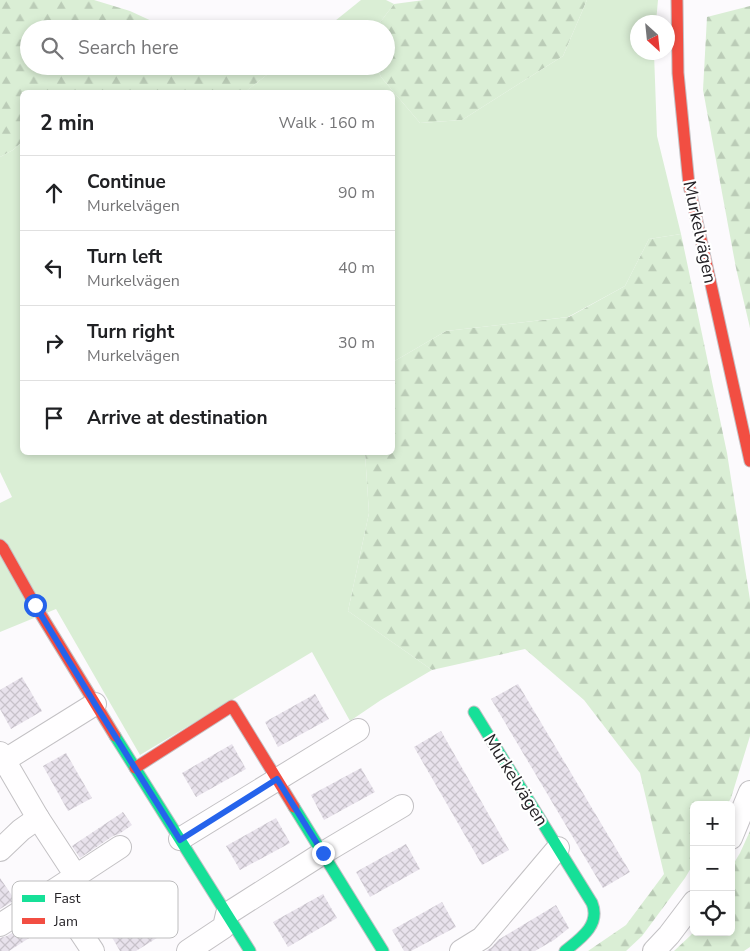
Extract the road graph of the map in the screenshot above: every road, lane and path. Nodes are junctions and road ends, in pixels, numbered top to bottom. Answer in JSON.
{"nodes":[{"id":1,"x":677,"y":0,"type":"edge"},
{"id":2,"x":750,"y":461,"type":"edge"},
{"id":3,"x":0,"y":545,"type":"edge"},
{"id":4,"x":95,"y":704,"type":"junction"},
{"id":5,"x":474,"y":712,"type":"dead end"},
{"id":6,"x":358,"y":730,"type":"dead end"},
{"id":7,"x":2,"y":756,"type":"edge"},
{"id":8,"x":135,"y":768,"type":"junction"},
{"id":9,"x":277,"y":779,"type":"junction"},
{"id":10,"x":750,"y":792,"type":"edge"},
{"id":11,"x":402,"y":806,"type":"dead end"},
{"id":12,"x":38,"y":818,"type":"junction"},
{"id":13,"x":735,"y":828,"type":"edge"},
{"id":14,"x":180,"y":840,"type":"junction"},
{"id":15,"x":120,"y":847,"type":"dead end"},
{"id":16,"x":558,"y":848,"type":"junction"},
{"id":17,"x":0,"y":850,"type":"edge"},
{"id":18,"x":323,"y":853,"type":"junction"},
{"id":19,"x":76,"y":876,"type":"junction"},
{"id":20,"x":68,"y":881,"type":"edge"},
{"id":21,"x":690,"y":907,"type":"edge"},
{"id":22,"x":227,"y":914,"type":"junction"},
{"id":23,"x":12,"y":917,"type":"edge"},
{"id":24,"x":0,"y":925,"type":"edge"},
{"id":25,"x":84,"y":938,"type":"edge"},
{"id":26,"x":93,"y":951,"type":"edge"},
{"id":27,"x":188,"y":951,"type":"edge"},
{"id":28,"x":250,"y":951,"type":"edge"},
{"id":29,"x":383,"y":951,"type":"edge"},
{"id":30,"x":461,"y":951,"type":"edge"},
{"id":31,"x":565,"y":951,"type":"edge"},
{"id":32,"x":654,"y":951,"type":"edge"}],
"edges":[{"from":1,"to":2,"type":"street","name":"Murkelvägen"},
{"from":3,"to":4,"type":"street"},
{"from":4,"to":7,"type":"street"},
{"from":4,"to":8,"type":"street"},
{"from":5,"to":16,"type":"street","name":"Murkelvägen"},
{"from":6,"to":9,"type":"street"},
{"from":7,"to":12,"type":"street"},
{"from":8,"to":9,"type":"street"},
{"from":8,"to":14,"type":"street"},
{"from":9,"to":14,"type":"street"},
{"from":9,"to":18,"type":"street"},
{"from":10,"to":13,"type":"street"},
{"from":11,"to":18,"type":"street"},
{"from":12,"to":17,"type":"street"},
{"from":12,"to":19,"type":"street"},
{"from":14,"to":22,"type":"street"},
{"from":15,"to":19,"type":"street"},
{"from":16,"to":30,"type":"street"},
{"from":16,"to":31,"type":"street","name":"Murkelvägen"},
{"from":18,"to":22,"type":"street"},
{"from":18,"to":29,"type":"street"},
{"from":19,"to":20,"type":"street"},
{"from":21,"to":32,"type":"street"},
{"from":22,"to":27,"type":"street"},
{"from":22,"to":28,"type":"street"},
{"from":23,"to":24,"type":"street"},
{"from":25,"to":26,"type":"street"}]}
